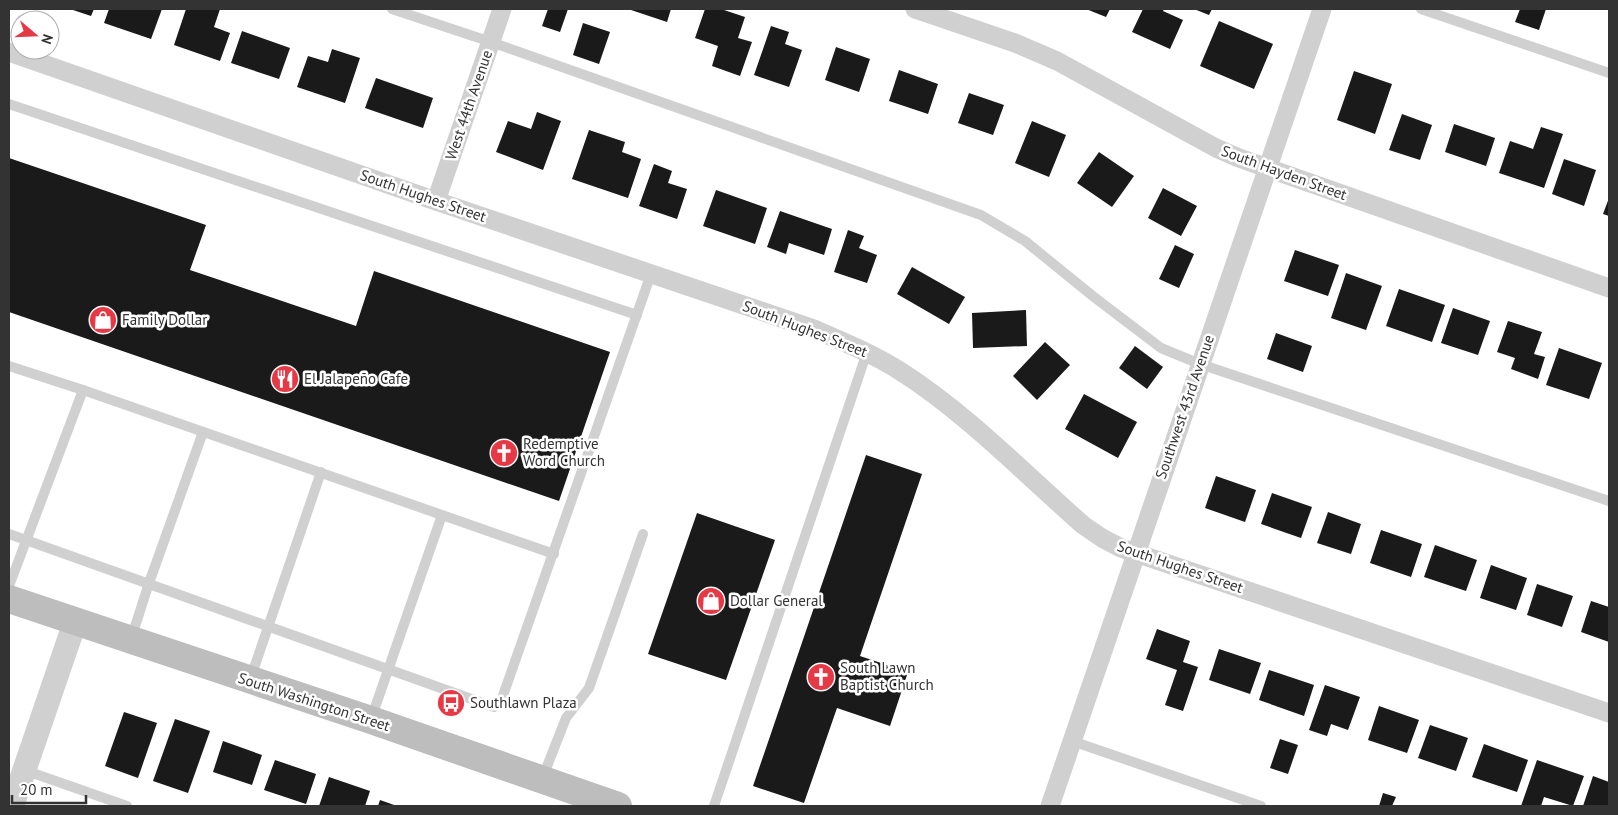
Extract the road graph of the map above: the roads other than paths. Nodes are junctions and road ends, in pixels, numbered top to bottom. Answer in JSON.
{"nodes":[{"id":1,"x":392,"y":9,"type":"edge"},
{"id":2,"x":502,"y":9,"type":"edge"},
{"id":3,"x":915,"y":9,"type":"edge"},
{"id":4,"x":1322,"y":9,"type":"edge"},
{"id":5,"x":1421,"y":9,"type":"edge"},
{"id":6,"x":491,"y":42,"type":"junction"},
{"id":7,"x":9,"y":52,"type":"edge"},
{"id":8,"x":1609,"y":74,"type":"edge"},
{"id":9,"x":9,"y":104,"type":"edge"},
{"id":10,"x":1267,"y":169,"type":"junction"},
{"id":11,"x":436,"y":201,"type":"junction"},
{"id":12,"x":651,"y":274,"type":"junction"},
{"id":13,"x":1609,"y":288,"type":"edge"},
{"id":14,"x":637,"y":315,"type":"junction"},
{"id":15,"x":867,"y":352,"type":"junction"},
{"id":16,"x":1200,"y":364,"type":"junction"},
{"id":17,"x":9,"y":366,"type":"edge"},
{"id":18,"x":82,"y":390,"type":"junction"},
{"id":19,"x":203,"y":432,"type":"junction"},
{"id":20,"x":321,"y":472,"type":"junction"},
{"id":21,"x":1609,"y":501,"type":"edge"},
{"id":22,"x":442,"y":515,"type":"junction"},
{"id":23,"x":9,"y":534,"type":"edge"},
{"id":24,"x":643,"y":534,"type":"dead end"},
{"id":25,"x":26,"y":539,"type":"junction"},
{"id":26,"x":1136,"y":553,"type":"junction"},
{"id":27,"x":554,"y":554,"type":"junction"},
{"id":28,"x":149,"y":584,"type":"junction"},
{"id":29,"x":9,"y":586,"type":"edge"},
{"id":30,"x":9,"y":599,"type":"edge"},
{"id":31,"x":75,"y":622,"type":"junction"},
{"id":32,"x":268,"y":626,"type":"junction"},
{"id":33,"x":130,"y":641,"type":"junction"},
{"id":34,"x":388,"y":669,"type":"junction"},
{"id":35,"x":250,"y":680,"type":"junction"},
{"id":36,"x":1609,"y":713,"type":"edge"},
{"id":37,"x":371,"y":720,"type":"junction"},
{"id":38,"x":1072,"y":741,"type":"junction"},
{"id":39,"x":24,"y":770,"type":"junction"},
{"id":40,"x":542,"y":780,"type":"junction"},
{"id":41,"x":12,"y":806,"type":"edge"},
{"id":42,"x":127,"y":806,"type":"edge"},
{"id":43,"x":618,"y":806,"type":"edge"},
{"id":44,"x":714,"y":806,"type":"edge"},
{"id":45,"x":1050,"y":806,"type":"edge"},
{"id":46,"x":1261,"y":806,"type":"edge"}],
"edges":[{"from":1,"to":6,"type":"lane"},
{"from":2,"to":6,"type":"street","name":"West 44th Avenue"},
{"from":3,"to":10,"type":"street","name":"South Hayden Street"},
{"from":4,"to":10,"type":"street","name":"Southwest 43rd Avenue"},
{"from":5,"to":8,"type":"lane"},
{"from":6,"to":11,"type":"street","name":"West 44th Avenue"},
{"from":6,"to":16,"type":"lane"},
{"from":7,"to":11,"type":"street","name":"South Hughes Street"},
{"from":9,"to":14,"type":"lane"},
{"from":10,"to":13,"type":"street","name":"South Hayden Street"},
{"from":10,"to":16,"type":"street","name":"Southwest 43rd Avenue"},
{"from":11,"to":12,"type":"street","name":"South Hughes Street"},
{"from":12,"to":14,"type":"lane"},
{"from":12,"to":15,"type":"street","name":"South Hughes Street"},
{"from":14,"to":27,"type":"lane"},
{"from":15,"to":26,"type":"street","name":"South Hughes Street"},
{"from":15,"to":44,"type":"lane"},
{"from":16,"to":21,"type":"lane"},
{"from":16,"to":26,"type":"street","name":"Southwest 43rd Avenue"},
{"from":17,"to":18,"type":"lane"},
{"from":18,"to":19,"type":"lane"},
{"from":18,"to":25,"type":"lane"},
{"from":19,"to":20,"type":"lane"},
{"from":19,"to":28,"type":"lane"},
{"from":20,"to":22,"type":"lane"},
{"from":20,"to":32,"type":"lane"},
{"from":22,"to":27,"type":"lane"},
{"from":22,"to":34,"type":"lane"},
{"from":23,"to":25,"type":"lane"},
{"from":24,"to":40,"type":"lane"},
{"from":25,"to":28,"type":"lane"},
{"from":25,"to":29,"type":"lane"},
{"from":26,"to":36,"type":"street","name":"South Hughes Street"},
{"from":26,"to":38,"type":"street","name":"Southwest 43rd Avenue"},
{"from":27,"to":34,"type":"lane"},
{"from":28,"to":32,"type":"lane"},
{"from":28,"to":33,"type":"lane"},
{"from":30,"to":31,"type":"main road","name":"South Washington Street"},
{"from":31,"to":33,"type":"main road","name":"South Washington Street"},
{"from":31,"to":39,"type":"street"},
{"from":32,"to":34,"type":"lane"},
{"from":32,"to":35,"type":"lane"},
{"from":33,"to":35,"type":"main road","name":"South Washington Street"},
{"from":34,"to":37,"type":"lane"},
{"from":35,"to":37,"type":"main road","name":"South Washington Street"},
{"from":37,"to":40,"type":"main road","name":"South Washington Street"},
{"from":38,"to":45,"type":"street","name":"Southwest 43rd Avenue"},
{"from":38,"to":46,"type":"lane"},
{"from":39,"to":41,"type":"street"},
{"from":39,"to":42,"type":"lane"},
{"from":40,"to":43,"type":"main road","name":"South Washington Street"}]}
